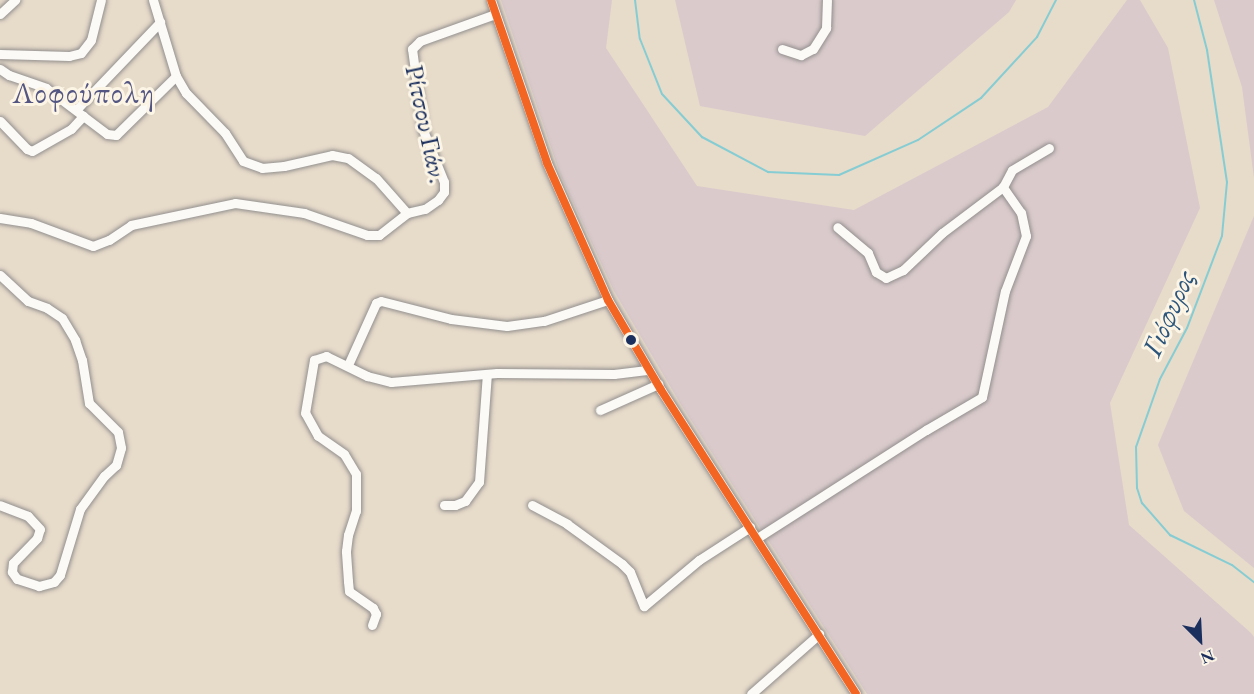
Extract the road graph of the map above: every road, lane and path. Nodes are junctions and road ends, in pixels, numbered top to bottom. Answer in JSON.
{"nodes":[{"id":1,"x":15,"y":0,"type":"edge"},
{"id":2,"x":101,"y":0,"type":"edge"},
{"id":3,"x":153,"y":0,"type":"edge"},
{"id":4,"x":491,"y":0,"type":"edge"},
{"id":5,"x":827,"y":0,"type":"edge"},
{"id":6,"x":0,"y":14,"type":"edge"},
{"id":7,"x":495,"y":14,"type":"junction"},
{"id":8,"x":160,"y":22,"type":"junction"},
{"id":9,"x":782,"y":49,"type":"dead end"},
{"id":10,"x":0,"y":54,"type":"edge"},
{"id":11,"x":0,"y":69,"type":"edge"},
{"id":12,"x":176,"y":76,"type":"junction"},
{"id":13,"x":80,"y":113,"type":"junction"},
{"id":14,"x":0,"y":121,"type":"edge"},
{"id":15,"x":1049,"y":148,"type":"dead end"},
{"id":16,"x":1003,"y":187,"type":"junction"},
{"id":17,"x":407,"y":213,"type":"junction"},
{"id":18,"x":0,"y":218,"type":"edge"},
{"id":19,"x":837,"y":227,"type":"dead end"},
{"id":20,"x":0,"y":276,"type":"edge"},
{"id":21,"x":608,"y":300,"type":"junction"},
{"id":22,"x":348,"y":365,"type":"junction"},
{"id":23,"x":649,"y":370,"type":"junction"},
{"id":24,"x":487,"y":374,"type":"junction"},
{"id":25,"x":658,"y":384,"type":"junction"},
{"id":26,"x":600,"y":410,"type":"dead end"},
{"id":27,"x":444,"y":504,"type":"dead end"},
{"id":28,"x":0,"y":505,"type":"edge"},
{"id":29,"x":531,"y":506,"type":"dead end"},
{"id":30,"x":750,"y":527,"type":"junction"},
{"id":31,"x":757,"y":538,"type":"junction"},
{"id":32,"x":372,"y":625,"type":"dead end"},
{"id":33,"x":819,"y":634,"type":"junction"},
{"id":34,"x":751,"y":694,"type":"edge"},
{"id":35,"x":856,"y":694,"type":"edge"}],
"edges":[{"from":1,"to":6,"type":"street"},
{"from":2,"to":10,"type":"street"},
{"from":3,"to":8,"type":"street","name":"Ρίτσου Γιάν."},
{"from":4,"to":7,"type":"street"},
{"from":5,"to":9,"type":"street"},
{"from":7,"to":17,"type":"street","name":"Ρίτσου Γιάν."},
{"from":7,"to":21,"type":"street"},
{"from":8,"to":12,"type":"street","name":"Ρίτσου Γιάν."},
{"from":8,"to":13,"type":"street"},
{"from":11,"to":13,"type":"street"},
{"from":12,"to":13,"type":"street"},
{"from":12,"to":17,"type":"street","name":"Ρίτσου Γιάν."},
{"from":13,"to":14,"type":"street"},
{"from":15,"to":16,"type":"street"},
{"from":16,"to":19,"type":"street"},
{"from":16,"to":31,"type":"street"},
{"from":17,"to":18,"type":"street"},
{"from":20,"to":28,"type":"street"},
{"from":21,"to":22,"type":"street"},
{"from":21,"to":23,"type":"street"},
{"from":22,"to":24,"type":"street"},
{"from":22,"to":32,"type":"street"},
{"from":23,"to":24,"type":"street"},
{"from":23,"to":25,"type":"street"},
{"from":24,"to":27,"type":"street"},
{"from":25,"to":26,"type":"street"},
{"from":25,"to":30,"type":"street"},
{"from":29,"to":30,"type":"street"},
{"from":30,"to":31,"type":"street"},
{"from":31,"to":33,"type":"street"},
{"from":33,"to":34,"type":"street"},
{"from":33,"to":35,"type":"street"}]}
